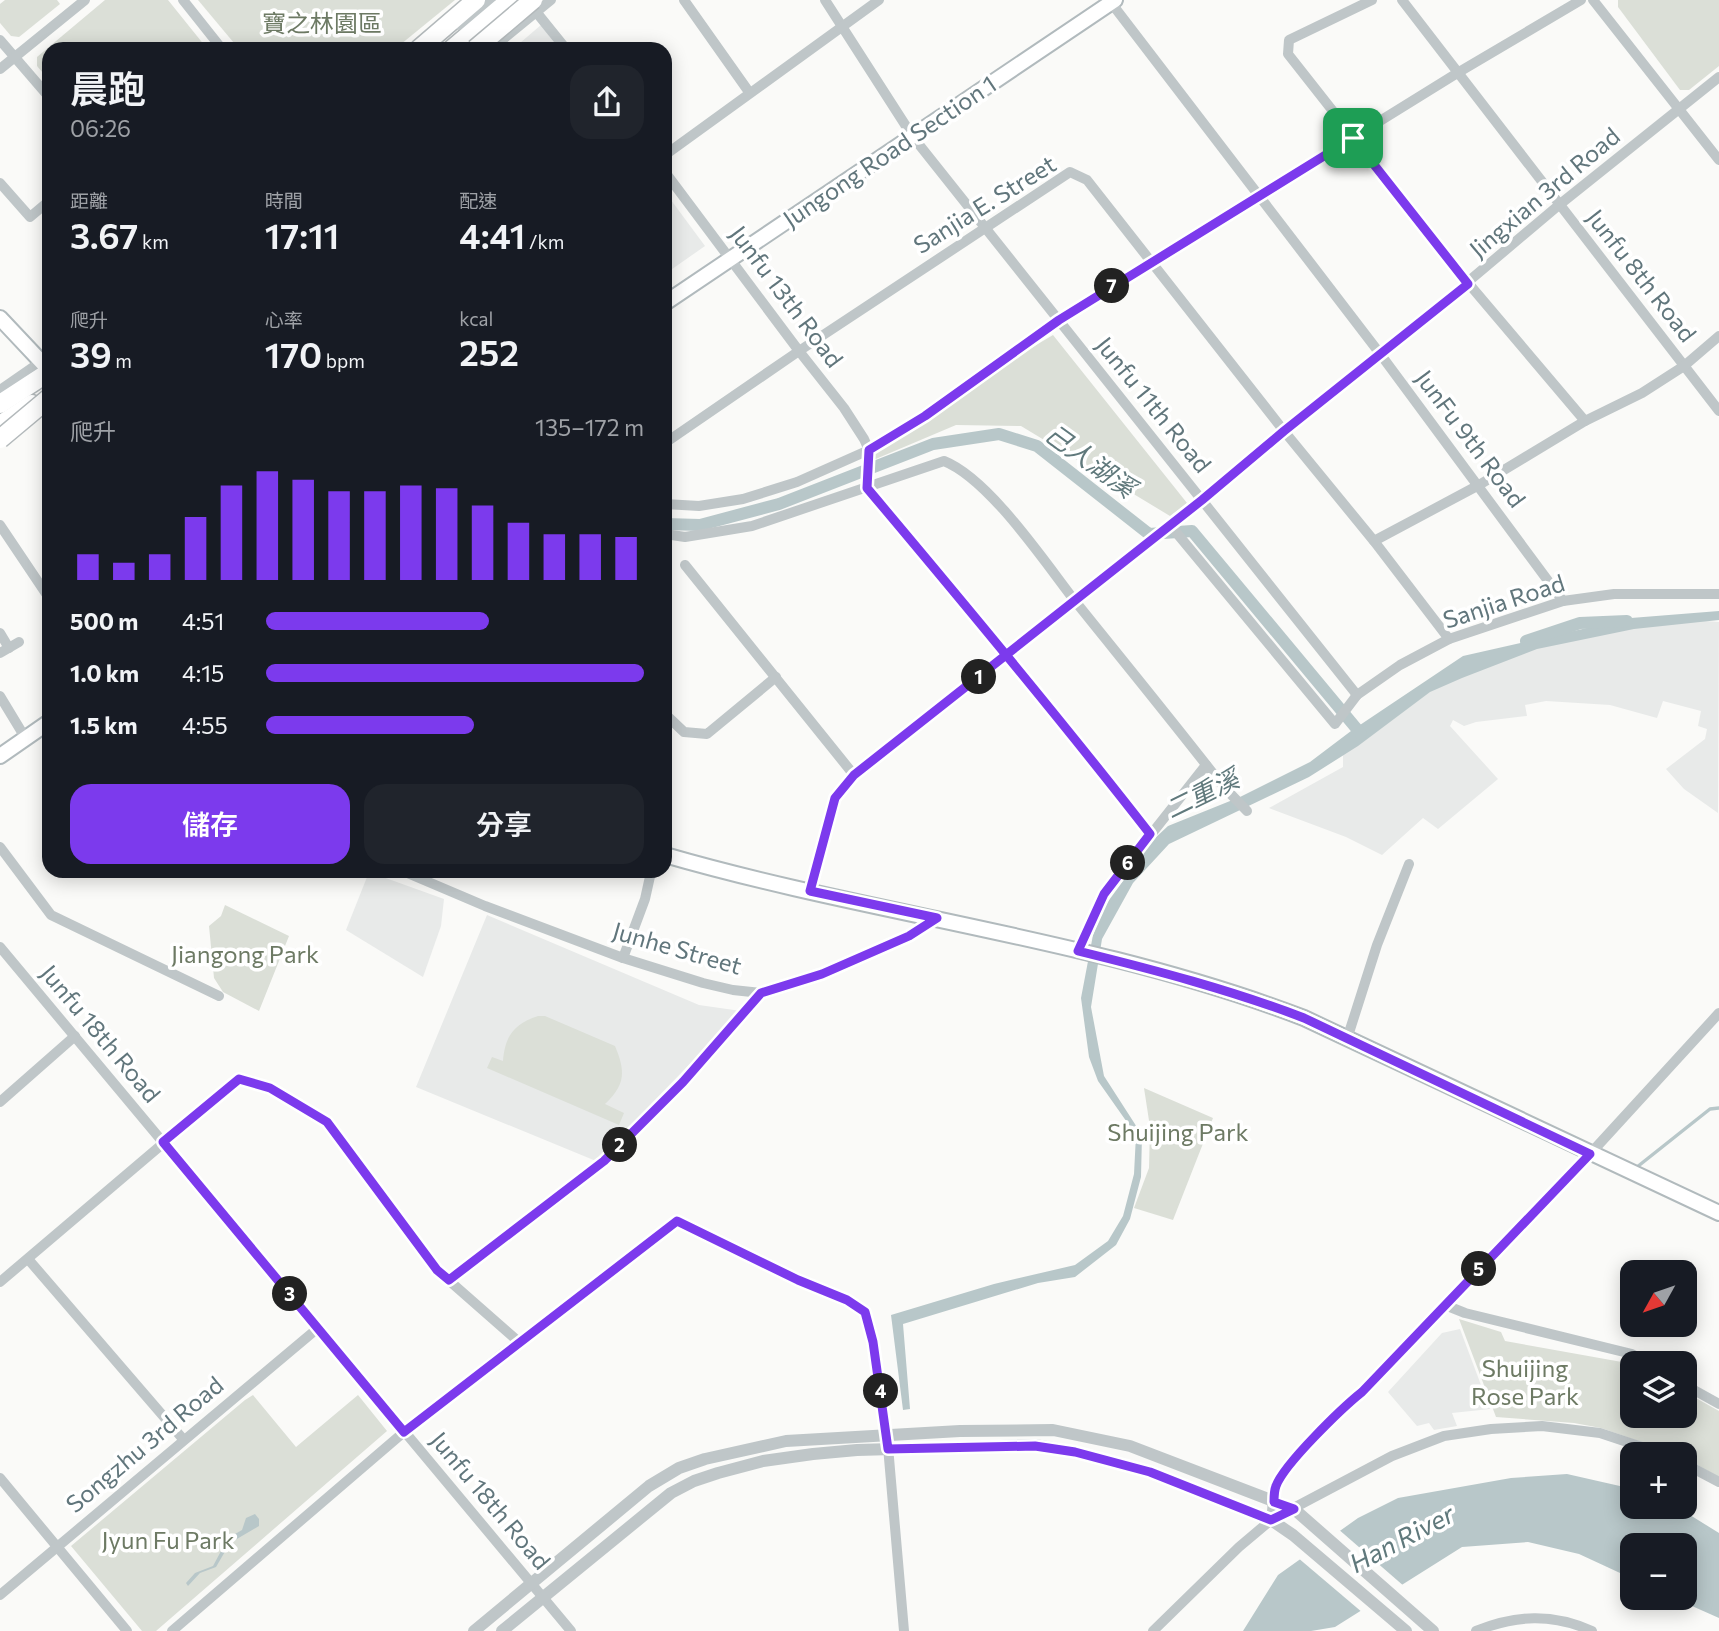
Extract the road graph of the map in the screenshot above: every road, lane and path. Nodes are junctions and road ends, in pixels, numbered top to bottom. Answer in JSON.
{"nodes":[{"id":1,"x":85,"y":0,"type":"edge"},
{"id":2,"x":183,"y":0,"type":"edge"},
{"id":3,"x":476,"y":0,"type":"edge"},
{"id":4,"x":490,"y":0,"type":"edge"},
{"id":5,"x":510,"y":0,"type":"edge"},
{"id":6,"x":527,"y":0,"type":"edge"},
{"id":7,"x":551,"y":0,"type":"edge"},
{"id":8,"x":684,"y":0,"type":"edge"},
{"id":9,"x":825,"y":0,"type":"edge"},
{"id":10,"x":879,"y":0,"type":"edge"},
{"id":11,"x":1372,"y":0,"type":"edge"},
{"id":12,"x":1402,"y":0,"type":"edge"},
{"id":13,"x":1581,"y":0,"type":"edge"},
{"id":14,"x":1593,"y":0,"type":"edge"},
{"id":15,"x":1112,"y":1,"type":"edge"},
{"id":16,"x":535,"y":6,"type":"edge"},
{"id":17,"x":841,"y":25,"type":"junction"},
{"id":18,"x":0,"y":40,"type":"edge"},
{"id":19,"x":216,"y":42,"type":"edge"},
{"id":20,"x":438,"y":42,"type":"edge"},
{"id":21,"x":440,"y":42,"type":"edge"},
{"id":22,"x":443,"y":42,"type":"edge"},
{"id":23,"x":485,"y":42,"type":"edge"},
{"id":24,"x":498,"y":42,"type":"edge"},
{"id":25,"x":561,"y":42,"type":"edge"},
{"id":26,"x":15,"y":57,"type":"junction"},
{"id":27,"x":0,"y":69,"type":"edge"},
{"id":28,"x":1459,"y":72,"type":"junction"},
{"id":29,"x":1719,"y":77,"type":"edge"},
{"id":30,"x":42,"y":89,"type":"edge"},
{"id":31,"x":749,"y":92,"type":"junction"},
{"id":32,"x":1679,"y":109,"type":"junction"},
{"id":33,"x":913,"y":137,"type":"junction"},
{"id":34,"x":1353,"y":138,"type":"junction"},
{"id":35,"x":672,"y":150,"type":"edge"},
{"id":36,"x":1719,"y":160,"type":"edge"},
{"id":37,"x":672,"y":181,"type":"edge"},
{"id":38,"x":0,"y":183,"type":"edge"},
{"id":39,"x":1258,"y":196,"type":"junction"},
{"id":40,"x":1559,"y":205,"type":"junction"},
{"id":41,"x":42,"y":207,"type":"edge"},
{"id":42,"x":985,"y":229,"type":"junction"},
{"id":43,"x":732,"y":258,"type":"junction"},
{"id":44,"x":1152,"y":261,"type":"junction"},
{"id":45,"x":1468,"y":284,"type":"junction"},
{"id":46,"x":672,"y":298,"type":"edge"},
{"id":47,"x":0,"y":318,"type":"edge"},
{"id":48,"x":1059,"y":320,"type":"junction"},
{"id":49,"x":1719,"y":336,"type":"edge"},
{"id":50,"x":799,"y":351,"type":"junction"},
{"id":51,"x":1381,"y":355,"type":"junction"},
{"id":52,"x":42,"y":360,"type":"edge"},
{"id":53,"x":1684,"y":366,"type":"junction"},
{"id":54,"x":42,"y":368,"type":"edge"},
{"id":55,"x":42,"y":369,"type":"edge"},
{"id":56,"x":0,"y":390,"type":"edge"},
{"id":57,"x":42,"y":401,"type":"edge"},
{"id":58,"x":42,"y":403,"type":"edge"},
{"id":59,"x":0,"y":404,"type":"edge"},
{"id":60,"x":1719,"y":411,"type":"edge"},
{"id":61,"x":1585,"y":421,"type":"junction"},
{"id":62,"x":0,"y":425,"type":"edge"},
{"id":63,"x":1284,"y":431,"type":"junction"},
{"id":64,"x":0,"y":437,"type":"edge"},
{"id":65,"x":672,"y":438,"type":"edge"},
{"id":66,"x":869,"y":451,"type":"junction"},
{"id":67,"x":1479,"y":485,"type":"junction"},
{"id":68,"x":867,"y":488,"type":"junction"},
{"id":69,"x":1202,"y":500,"type":"junction"},
{"id":70,"x":672,"y":504,"type":"edge"},
{"id":71,"x":0,"y":525,"type":"edge"},
{"id":72,"x":1170,"y":525,"type":"junction"},
{"id":73,"x":672,"y":535,"type":"edge"},
{"id":74,"x":1374,"y":541,"type":"junction"},
{"id":75,"x":685,"y":565,"type":"dead end"},
{"id":76,"x":42,"y":588,"type":"edge"},
{"id":77,"x":1719,"y":594,"type":"edge"},
{"id":78,"x":1074,"y":600,"type":"junction"},
{"id":79,"x":1563,"y":601,"type":"junction"},
{"id":80,"x":0,"y":633,"type":"edge"},
{"id":81,"x":1449,"y":639,"type":"junction"},
{"id":82,"x":19,"y":642,"type":"dead end"},
{"id":83,"x":4,"y":651,"type":"edge"},
{"id":84,"x":1006,"y":657,"type":"junction"},
{"id":85,"x":776,"y":677,"type":"junction"},
{"id":86,"x":1357,"y":695,"type":"junction"},
{"id":87,"x":0,"y":696,"type":"edge"},
{"id":88,"x":672,"y":721,"type":"edge"},
{"id":89,"x":42,"y":727,"type":"edge"},
{"id":90,"x":26,"y":738,"type":"junction"},
{"id":91,"x":0,"y":757,"type":"edge"},
{"id":92,"x":1206,"y":765,"type":"junction"},
{"id":93,"x":854,"y":775,"type":"junction"},
{"id":94,"x":1247,"y":811,"type":"dead end"},
{"id":95,"x":1150,"y":834,"type":"junction"},
{"id":96,"x":0,"y":847,"type":"edge"},
{"id":97,"x":672,"y":857,"type":"edge"},
{"id":98,"x":1409,"y":864,"type":"dead end"},
{"id":99,"x":419,"y":878,"type":"edge"},
{"id":100,"x":650,"y":878,"type":"edge"},
{"id":101,"x":810,"y":891,"type":"junction"},
{"id":102,"x":937,"y":918,"type":"junction"},
{"id":103,"x":0,"y":947,"type":"edge"},
{"id":104,"x":1078,"y":951,"type":"junction"},
{"id":105,"x":623,"y":958,"type":"junction"},
{"id":106,"x":761,"y":993,"type":"junction"},
{"id":107,"x":219,"y":996,"type":"dead end"},
{"id":108,"x":1719,"y":1013,"type":"edge"},
{"id":109,"x":75,"y":1037,"type":"junction"},
{"id":110,"x":1347,"y":1039,"type":"junction"},
{"id":111,"x":0,"y":1102,"type":"edge"},
{"id":112,"x":163,"y":1142,"type":"junction"},
{"id":113,"x":1590,"y":1154,"type":"junction"},
{"id":114,"x":1719,"y":1213,"type":"edge"},
{"id":115,"x":29,"y":1259,"type":"junction"},
{"id":116,"x":449,"y":1280,"type":"junction"},
{"id":117,"x":0,"y":1282,"type":"edge"},
{"id":118,"x":1445,"y":1304,"type":"junction"},
{"id":119,"x":318,"y":1328,"type":"junction"},
{"id":120,"x":519,"y":1342,"type":"junction"},
{"id":121,"x":1620,"y":1351,"type":"edge"},
{"id":122,"x":1697,"y":1392,"type":"edge"},
{"id":123,"x":1719,"y":1404,"type":"edge"},
{"id":124,"x":404,"y":1432,"type":"junction"},
{"id":125,"x":887,"y":1435,"type":"junction"},
{"id":126,"x":183,"y":1439,"type":"junction"},
{"id":127,"x":1627,"y":1442,"type":"edge"},
{"id":128,"x":888,"y":1449,"type":"junction"},
{"id":129,"x":1697,"y":1470,"type":"edge"},
{"id":130,"x":0,"y":1478,"type":"edge"},
{"id":131,"x":1719,"y":1482,"type":"edge"},
{"id":132,"x":1274,"y":1502,"type":"junction"},
{"id":133,"x":1294,"y":1509,"type":"junction"},
{"id":134,"x":1271,"y":1520,"type":"junction"},
{"id":135,"x":57,"y":1546,"type":"junction"},
{"id":136,"x":531,"y":1583,"type":"junction"},
{"id":137,"x":0,"y":1595,"type":"edge"},
{"id":138,"x":542,"y":1597,"type":"junction"},
{"id":139,"x":127,"y":1631,"type":"edge"},
{"id":140,"x":172,"y":1631,"type":"edge"},
{"id":141,"x":474,"y":1631,"type":"edge"},
{"id":142,"x":502,"y":1631,"type":"edge"},
{"id":143,"x":571,"y":1631,"type":"edge"},
{"id":144,"x":904,"y":1631,"type":"edge"},
{"id":145,"x":1153,"y":1631,"type":"edge"},
{"id":146,"x":1406,"y":1631,"type":"edge"},
{"id":147,"x":1433,"y":1631,"type":"edge"},
{"id":148,"x":1476,"y":1631,"type":"edge"},
{"id":149,"x":1592,"y":1631,"type":"edge"}],
"edges":[{"from":1,"to":26,"type":"street"},
{"from":2,"to":19,"type":"street"},
{"from":3,"to":20,"type":"highway"},
{"from":4,"to":21,"type":"street"},
{"from":5,"to":22,"type":"highway"},
{"from":6,"to":16,"type":"street"},
{"from":7,"to":16,"type":"street"},
{"from":8,"to":31,"type":"street"},
{"from":9,"to":17,"type":"street","name":"Junfu 11th Road"},
{"from":10,"to":17,"type":"street"},
{"from":11,"to":34,"type":"street"},
{"from":12,"to":28,"type":"street","name":"Junfu 8th Road"},
{"from":13,"to":28,"type":"street"},
{"from":14,"to":32,"type":"street"},
{"from":15,"to":33,"type":"main road","name":"Jungong Road Section 1"},
{"from":15,"to":39,"type":"street","name":"JunFu 9th Road"},
{"from":16,"to":23,"type":"highway","bridge":true},
{"from":16,"to":24,"type":"street"},
{"from":16,"to":25,"type":"street"},
{"from":17,"to":31,"type":"street"},
{"from":17,"to":33,"type":"street","name":"Junfu 11th Road"},
{"from":18,"to":26,"type":"street"},
{"from":26,"to":27,"type":"street"},
{"from":26,"to":30,"type":"street"},
{"from":28,"to":34,"type":"street"},
{"from":28,"to":40,"type":"street","name":"Junfu 8th Road"},
{"from":29,"to":32,"type":"street","name":"Jingxian 3rd Road"},
{"from":31,"to":35,"type":"street"},
{"from":32,"to":36,"type":"street"},
{"from":32,"to":40,"type":"street","name":"Jingxian 3rd Road"},
{"from":33,"to":42,"type":"street","name":"Junfu 11th Road"},
{"from":33,"to":43,"type":"main road","name":"Jungong Road Section 1"},
{"from":34,"to":39,"type":"street"},
{"from":34,"to":45,"type":"street"},
{"from":37,"to":43,"type":"street","name":"Junfu 13th Road"},
{"from":38,"to":41,"type":"street"},
{"from":39,"to":44,"type":"street"},
{"from":39,"to":51,"type":"street","name":"JunFu 9th Road"},
{"from":40,"to":45,"type":"street","name":"Jingxian 3rd Road"},
{"from":40,"to":53,"type":"street","name":"Junfu 8th Road"},
{"from":42,"to":44,"type":"street","name":"Sanjia E. Street"},
{"from":42,"to":48,"type":"street","name":"Junfu 11th Road"},
{"from":42,"to":50,"type":"street","name":"Sanjia E. Street"},
{"from":43,"to":46,"type":"main road","name":"Jungong Road Section 1"},
{"from":43,"to":50,"type":"street","name":"Junfu 13th Road"},
{"from":44,"to":48,"type":"street"},
{"from":44,"to":63,"type":"street","name":"Sanjia E. Street"},
{"from":45,"to":51,"type":"street","name":"Jingxian 3rd Road"},
{"from":45,"to":61,"type":"street"},
{"from":47,"to":52,"type":"main road"},
{"from":48,"to":66,"type":"street"},
{"from":48,"to":69,"type":"street","name":"Junfu 11th Road"},
{"from":49,"to":53,"type":"street"},
{"from":50,"to":65,"type":"street","name":"Sanjia E. Street"},
{"from":50,"to":66,"type":"street","name":"Junfu 13th Road"},
{"from":51,"to":63,"type":"street","name":"Jingxian 3rd Road"},
{"from":51,"to":67,"type":"street","name":"JunFu 9th Road"},
{"from":53,"to":60,"type":"street","name":"Junfu 8th Road"},
{"from":53,"to":61,"type":"street"},
{"from":54,"to":56,"type":"street"},
{"from":55,"to":59,"type":"highway"},
{"from":57,"to":62,"type":"highway"},
{"from":58,"to":64,"type":"highway","bridge":true},
{"from":61,"to":67,"type":"street"},
{"from":63,"to":69,"type":"street","name":"Jingxian 3rd Road"},
{"from":63,"to":74,"type":"street","name":"Sanjia E. Street"},
{"from":66,"to":68,"type":"street"},
{"from":66,"to":70,"type":"street"},
{"from":67,"to":74,"type":"street"},
{"from":67,"to":79,"type":"street","name":"JunFu 9th Road"},
{"from":68,"to":73,"type":"street"},
{"from":68,"to":78,"type":"street"},
{"from":68,"to":84,"type":"street"},
{"from":69,"to":72,"type":"street","name":"Jingxian 3rd Road"},
{"from":69,"to":86,"type":"street","name":"Junfu 11th Road"},
{"from":71,"to":76,"type":"street"},
{"from":72,"to":78,"type":"street","name":"Jingxian 3rd Road"},
{"from":72,"to":86,"type":"street","name":"Sanjia Road"},
{"from":74,"to":81,"type":"street","name":"Sanjia E. Street"},
{"from":75,"to":85,"type":"street"},
{"from":77,"to":79,"type":"street","name":"Sanjia Road"},
{"from":78,"to":84,"type":"street","name":"Jingxian 3rd Road"},
{"from":78,"to":92,"type":"street"},
{"from":79,"to":81,"type":"street","name":"Sanjia Road"},
{"from":80,"to":83,"type":"street"},
{"from":81,"to":86,"type":"street","name":"Sanjia Road"},
{"from":82,"to":83,"type":"street"},
{"from":84,"to":93,"type":"street","name":"Jingxian 3rd Road"},
{"from":84,"to":95,"type":"street"},
{"from":85,"to":88,"type":"street"},
{"from":85,"to":93,"type":"street"},
{"from":87,"to":90,"type":"street"},
{"from":89,"to":90,"type":"main road"},
{"from":90,"to":91,"type":"main road"},
{"from":92,"to":94,"type":"street"},
{"from":92,"to":95,"type":"street"},
{"from":93,"to":101,"type":"street","name":"Jingxian 3rd Road"},
{"from":95,"to":104,"type":"street"},
{"from":96,"to":107,"type":"street"},
{"from":97,"to":101,"type":"main road"},
{"from":98,"to":110,"type":"street"},
{"from":99,"to":105,"type":"street","name":"Junhe Street"},
{"from":100,"to":105,"type":"street"},
{"from":101,"to":102,"type":"main road"},
{"from":102,"to":104,"type":"main road"},
{"from":102,"to":106,"type":"street","name":"Junhe Street"},
{"from":103,"to":109,"type":"street","name":"Junfu 18th Road"},
{"from":104,"to":110,"type":"main road"},
{"from":105,"to":106,"type":"street","name":"Junhe Street"},
{"from":106,"to":116,"type":"street"},
{"from":108,"to":113,"type":"street"},
{"from":109,"to":111,"type":"street"},
{"from":109,"to":112,"type":"street","name":"Junfu 18th Road"},
{"from":110,"to":113,"type":"main road"},
{"from":112,"to":115,"type":"street"},
{"from":112,"to":116,"type":"street"},
{"from":112,"to":119,"type":"street","name":"Junfu 18th Road"},
{"from":113,"to":114,"type":"main road"},
{"from":113,"to":118,"type":"street"},
{"from":115,"to":117,"type":"street"},
{"from":115,"to":126,"type":"street"},
{"from":116,"to":120,"type":"street"},
{"from":118,"to":121,"type":"street"},
{"from":118,"to":132,"type":"street"},
{"from":119,"to":124,"type":"street","name":"Junfu 18th Road"},
{"from":119,"to":126,"type":"street","name":"Songzhu 3rd Road"},
{"from":120,"to":124,"type":"street"},
{"from":120,"to":125,"type":"street"},
{"from":122,"to":123,"type":"street"},
{"from":124,"to":136,"type":"street","name":"Junfu 18th Road"},
{"from":124,"to":140,"type":"street"},
{"from":125,"to":128,"type":"street"},
{"from":125,"to":132,"type":"street"},
{"from":125,"to":136,"type":"street"},
{"from":126,"to":135,"type":"street","name":"Songzhu 3rd Road"},
{"from":127,"to":133,"type":"street"},
{"from":128,"to":134,"type":"street"},
{"from":128,"to":138,"type":"street"},
{"from":128,"to":144,"type":"street"},
{"from":129,"to":131,"type":"street"},
{"from":130,"to":135,"type":"street"},
{"from":132,"to":133,"type":"street"},
{"from":132,"to":134,"type":"street"},
{"from":133,"to":134,"type":"street"},
{"from":133,"to":147,"type":"street"},
{"from":134,"to":145,"type":"street"},
{"from":134,"to":146,"type":"street"},
{"from":135,"to":137,"type":"street","name":"Songzhu 3rd Road"},
{"from":135,"to":139,"type":"street"},
{"from":136,"to":138,"type":"street","name":"Junfu 18th Road"},
{"from":136,"to":141,"type":"street"},
{"from":138,"to":142,"type":"street"},
{"from":138,"to":143,"type":"street","name":"Junfu 18th Road"},
{"from":148,"to":149,"type":"street"}]}
